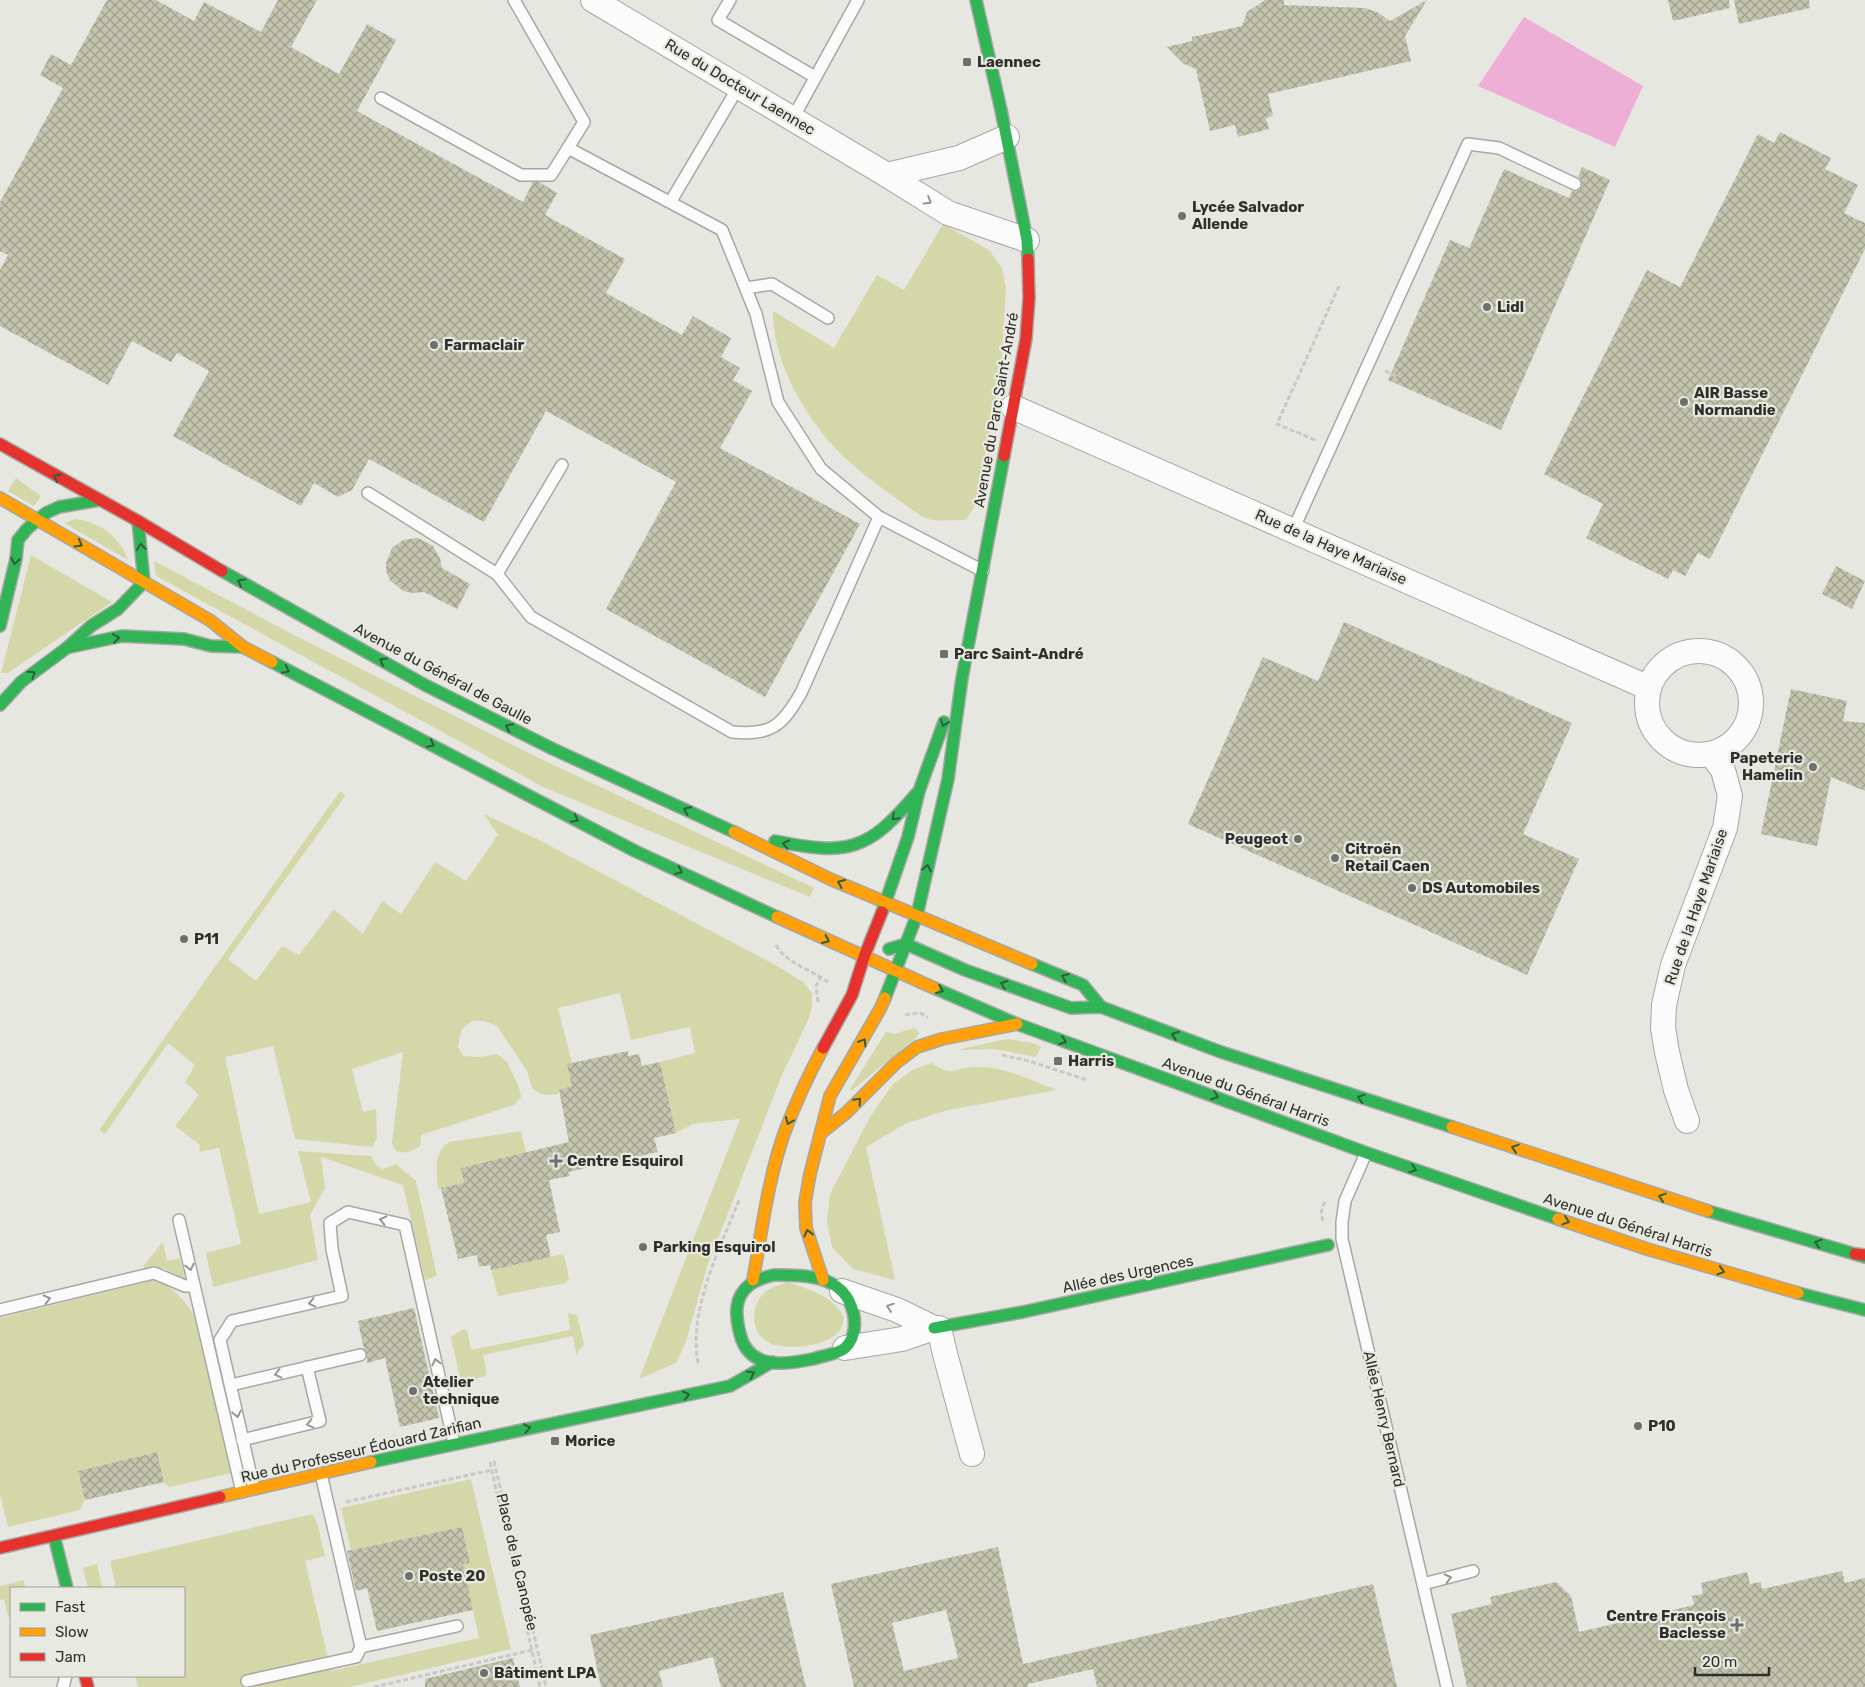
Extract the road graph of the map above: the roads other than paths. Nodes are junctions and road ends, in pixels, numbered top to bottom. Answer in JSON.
{"nodes":[{"id":1,"x":514,"y":0,"type":"edge"},
{"id":2,"x":593,"y":0,"type":"edge"},
{"id":3,"x":730,"y":0,"type":"edge"},
{"id":4,"x":858,"y":0,"type":"edge"},
{"id":5,"x":976,"y":0,"type":"edge"},
{"id":6,"x":815,"y":77,"type":"junction"},
{"id":7,"x":739,"y":86,"type":"junction"},
{"id":8,"x":381,"y":98,"type":"dead end"},
{"id":9,"x":793,"y":118,"type":"junction"},
{"id":10,"x":1007,"y":137,"type":"junction"},
{"id":11,"x":568,"y":148,"type":"junction"},
{"id":12,"x":887,"y":175,"type":"junction"},
{"id":13,"x":1575,"y":184,"type":"dead end"},
{"id":14,"x":671,"y":202,"type":"junction"},
{"id":15,"x":1027,"y":240,"type":"junction"},
{"id":16,"x":746,"y":288,"type":"junction"},
{"id":17,"x":828,"y":318,"type":"dead end"},
{"id":18,"x":1014,"y":407,"type":"junction"},
{"id":19,"x":0,"y":444,"type":"edge"},
{"id":20,"x":562,"y":465,"type":"dead end"},
{"id":21,"x":368,"y":492,"type":"dead end"},
{"id":22,"x":0,"y":498,"type":"edge"},
{"id":23,"x":100,"y":500,"type":"junction"},
{"id":24,"x":879,"y":517,"type":"junction"},
{"id":25,"x":37,"y":520,"type":"junction"},
{"id":26,"x":138,"y":521,"type":"junction"},
{"id":27,"x":1293,"y":530,"type":"junction"},
{"id":28,"x":983,"y":571,"type":"junction"},
{"id":29,"x":496,"y":574,"type":"junction"},
{"id":30,"x":144,"y":582,"type":"junction"},
{"id":31,"x":0,"y":626,"type":"edge"},
{"id":32,"x":68,"y":647,"type":"junction"},
{"id":33,"x":243,"y":647,"type":"junction"},
{"id":34,"x":962,"y":678,"type":"junction"},
{"id":35,"x":1648,"y":688,"type":"junction"},
{"id":36,"x":0,"y":705,"type":"edge"},
{"id":37,"x":1712,"y":754,"type":"junction"},
{"id":38,"x":919,"y":791,"type":"junction"},
{"id":39,"x":731,"y":830,"type":"junction"},
{"id":40,"x":886,"y":903,"type":"junction"},
{"id":41,"x":917,"y":915,"type":"junction"},
{"id":42,"x":906,"y":944,"type":"junction"},
{"id":43,"x":864,"y":957,"type":"junction"},
{"id":44,"x":895,"y":971,"type":"junction"},
{"id":45,"x":1101,"y":1007,"type":"junction"},
{"id":46,"x":1017,"y":1024,"type":"junction"},
{"id":47,"x":1687,"y":1120,"type":"dead end"},
{"id":48,"x":821,"y":1133,"type":"junction"},
{"id":49,"x":1366,"y":1153,"type":"junction"},
{"id":50,"x":179,"y":1220,"type":"dead end"},
{"id":51,"x":1328,"y":1245,"type":"dead end"},
{"id":52,"x":1862,"y":1255,"type":"edge"},
{"id":53,"x":753,"y":1280,"type":"junction"},
{"id":54,"x":833,"y":1285,"type":"junction"},
{"id":55,"x":194,"y":1286,"type":"junction"},
{"id":56,"x":0,"y":1310,"type":"edge"},
{"id":57,"x":1865,"y":1310,"type":"edge"},
{"id":58,"x":937,"y":1328,"type":"junction"},
{"id":59,"x":845,"y":1348,"type":"junction"},
{"id":60,"x":360,"y":1355,"type":"dead end"},
{"id":61,"x":772,"y":1362,"type":"junction"},
{"id":62,"x":307,"y":1367,"type":"junction"},
{"id":63,"x":230,"y":1385,"type":"junction"},
{"id":64,"x":242,"y":1440,"type":"junction"},
{"id":65,"x":454,"y":1443,"type":"junction"},
{"id":66,"x":972,"y":1454,"type":"dead end"},
{"id":67,"x":321,"y":1474,"type":"junction"},
{"id":68,"x":248,"y":1491,"type":"junction"},
{"id":69,"x":54,"y":1536,"type":"junction"},
{"id":70,"x":0,"y":1548,"type":"edge"},
{"id":71,"x":1473,"y":1572,"type":"dead end"},
{"id":72,"x":1423,"y":1584,"type":"junction"},
{"id":73,"x":67,"y":1587,"type":"edge"},
{"id":74,"x":457,"y":1626,"type":"dead end"},
{"id":75,"x":361,"y":1647,"type":"junction"},
{"id":76,"x":247,"y":1681,"type":"dead end"},
{"id":77,"x":1447,"y":1687,"type":"edge"}],
"edges":[{"from":1,"to":11,"type":"lane"},
{"from":2,"to":7,"type":"street","name":"Rue du Docteur Laennec"},
{"from":3,"to":6,"type":"lane"},
{"from":4,"to":6,"type":"lane"},
{"from":5,"to":10,"type":"main road","name":"Avenue du Parc Saint-André"},
{"from":6,"to":9,"type":"lane"},
{"from":7,"to":9,"type":"street","name":"Rue du Docteur Laennec"},
{"from":7,"to":14,"type":"lane"},
{"from":8,"to":11,"type":"lane"},
{"from":9,"to":12,"type":"street","name":"Rue du Docteur Laennec"},
{"from":10,"to":12,"type":"street"},
{"from":10,"to":15,"type":"main road","name":"Avenue du Parc Saint-André"},
{"from":11,"to":14,"type":"lane"},
{"from":12,"to":15,"type":"street","name":"Rue du Docteur Laennec","one_way":true},
{"from":13,"to":27,"type":"lane"},
{"from":14,"to":16,"type":"lane"},
{"from":15,"to":18,"type":"main road","name":"Avenue du Parc Saint-André"},
{"from":16,"to":17,"type":"lane"},
{"from":16,"to":24,"type":"lane"},
{"from":18,"to":27,"type":"street","name":"Rue de la Haye Mariaise"},
{"from":18,"to":28,"type":"main road","name":"Avenue du Parc Saint-André"},
{"from":23,"to":19,"type":"main road","name":"Avenue du Général de Gaulle","one_way":true},
{"from":20,"to":29,"type":"lane"},
{"from":21,"to":29,"type":"lane"},
{"from":22,"to":25,"type":"main road"},
{"from":23,"to":25,"type":"main road"},
{"from":23,"to":26,"type":"main road","name":"Avenue du Général de Gaulle"},
{"from":24,"to":28,"type":"lane"},
{"from":24,"to":29,"type":"lane"},
{"from":25,"to":30,"type":"main road","one_way":true},
{"from":25,"to":31,"type":"main road","one_way":true},
{"from":30,"to":26,"type":"main road","one_way":true},
{"from":39,"to":26,"type":"main road","name":"Avenue du Général de Gaulle","one_way":true},
{"from":27,"to":35,"type":"street","name":"Rue de la Haye Mariaise"},
{"from":28,"to":34,"type":"main road","name":"Avenue du Parc Saint-André"},
{"from":30,"to":32,"type":"main road"},
{"from":30,"to":33,"type":"main road"},
{"from":32,"to":33,"type":"main road","one_way":true},
{"from":36,"to":32,"type":"main road","one_way":true},
{"from":33,"to":43,"type":"main road","one_way":true},
{"from":34,"to":38,"type":"main road","one_way":true},
{"from":41,"to":34,"type":"main road","one_way":true},
{"from":35,"to":37,"type":"street"},
{"from":35,"to":37,"type":"street"},
{"from":37,"to":47,"type":"street","name":"Rue de la Haye Mariaise"},
{"from":38,"to":39,"type":"main road","one_way":true},
{"from":38,"to":40,"type":"main road"},
{"from":40,"to":39,"type":"main road","name":"Avenue du Général de Gaulle","one_way":true},
{"from":40,"to":41,"type":"main road"},
{"from":40,"to":43,"type":"main road"},
{"from":41,"to":42,"type":"main road"},
{"from":45,"to":41,"type":"main road","one_way":true},
{"from":42,"to":43,"type":"main road"},
{"from":42,"to":44,"type":"main road"},
{"from":45,"to":42,"type":"main road","name":"Avenue du Général Harris","one_way":true},
{"from":43,"to":44,"type":"main road","name":"Avenue du Général Harris"},
{"from":43,"to":53,"type":"main road","one_way":true},
{"from":44,"to":46,"type":"main road","name":"Avenue du Général Harris","one_way":true},
{"from":48,"to":44,"type":"main road","one_way":true},
{"from":52,"to":45,"type":"main road","name":"Avenue du Général Harris","one_way":true},
{"from":48,"to":46,"type":"main road","one_way":true},
{"from":46,"to":49,"type":"main road","name":"Avenue du Général Harris","one_way":true},
{"from":54,"to":48,"type":"main road","one_way":true},
{"from":49,"to":57,"type":"main road","name":"Avenue du Général Harris","one_way":true},
{"from":49,"to":72,"type":"lane","name":"Allée Henry Bernard"},
{"from":50,"to":55,"type":"lane","one_way":true},
{"from":51,"to":58,"type":"main road","name":"Allée des Urgences"},
{"from":53,"to":54,"type":"main road"},
{"from":53,"to":61,"type":"main road"},
{"from":58,"to":54,"type":"street","one_way":true},
{"from":54,"to":59,"type":"main road"},
{"from":56,"to":55,"type":"lane","one_way":true},
{"from":55,"to":68,"type":"lane"},
{"from":58,"to":59,"type":"street"},
{"from":58,"to":66,"type":"street"},
{"from":59,"to":61,"type":"main road"},
{"from":60,"to":62,"type":"lane"},
{"from":65,"to":61,"type":"main road","name":"Rue du Professeur Édouard Zarifian","one_way":true},
{"from":62,"to":63,"type":"lane","one_way":true},
{"from":62,"to":64,"type":"lane","one_way":true},
{"from":63,"to":64,"type":"lane","one_way":true},
{"from":65,"to":63,"type":"lane","one_way":true},
{"from":64,"to":68,"type":"lane"},
{"from":65,"to":67,"type":"main road","name":"Rue du Professeur Édouard Zarifian"},
{"from":67,"to":68,"type":"main road","name":"Rue du Professeur Édouard Zarifian"},
{"from":67,"to":75,"type":"lane"},
{"from":68,"to":69,"type":"main road","name":"Rue du Professeur Édouard Zarifian"},
{"from":69,"to":70,"type":"main road","name":"Rue du Professeur Édouard Zarifian"},
{"from":69,"to":73,"type":"main road"},
{"from":72,"to":71,"type":"lane","one_way":true},
{"from":72,"to":77,"type":"lane","name":"Allée Henry Bernard"},
{"from":74,"to":75,"type":"lane"},
{"from":75,"to":76,"type":"lane"}]}
